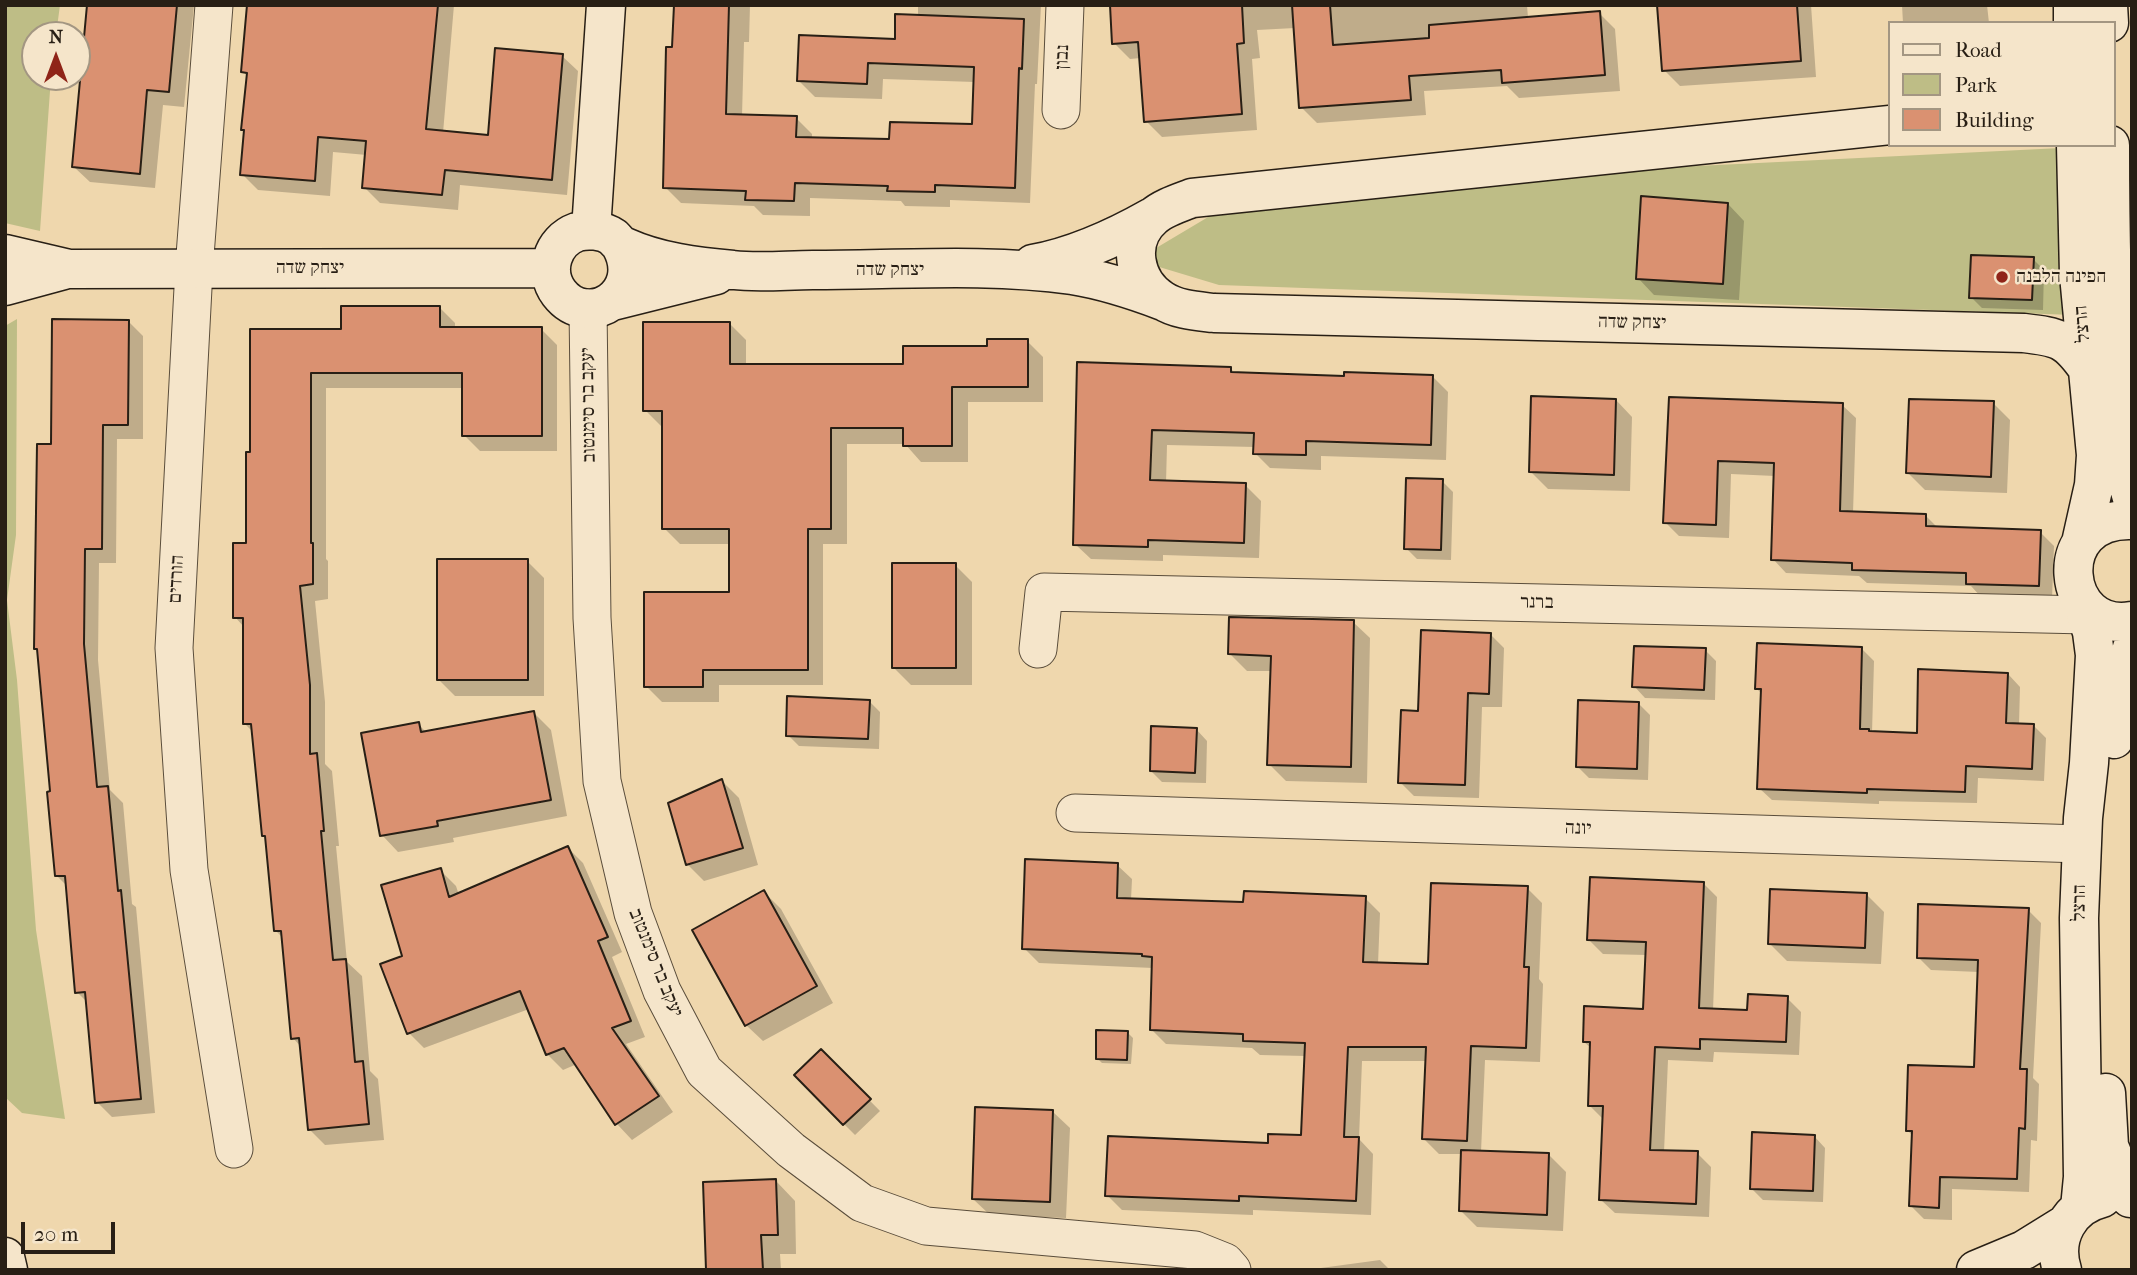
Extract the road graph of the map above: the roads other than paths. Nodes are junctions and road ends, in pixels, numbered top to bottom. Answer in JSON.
{"nodes":[{"id":1,"x":214,"y":5,"type":"edge"},
{"id":2,"x":606,"y":5,"type":"edge"},
{"id":3,"x":1065,"y":5,"type":"edge"},
{"id":4,"x":1061,"y":110,"type":"dead end"},
{"id":5,"x":1888,"y":125,"type":"edge"},
{"id":6,"x":2076,"y":147,"type":"edge"},
{"id":7,"x":2110,"y":147,"type":"edge"},
{"id":8,"x":1152,"y":217,"type":"junction"},
{"id":9,"x":606,"y":238,"type":"junction"},
{"id":10,"x":5,"y":254,"type":"edge"},
{"id":11,"x":550,"y":268,"type":"junction"},
{"id":12,"x":69,"y":269,"type":"junction"},
{"id":13,"x":194,"y":269,"type":"junction"},
{"id":14,"x":1003,"y":269,"type":"junction"},
{"id":15,"x":735,"y":271,"type":"junction"},
{"id":16,"x":5,"y":286,"type":"edge"},
{"id":17,"x":1163,"y":301,"type":"junction"},
{"id":18,"x":600,"y":304,"type":"junction"},
{"id":19,"x":2088,"y":369,"type":"junction"},
{"id":20,"x":2132,"y":498,"type":"edge"},
{"id":21,"x":2132,"y":520,"type":"edge"},
{"id":22,"x":2081,"y":543,"type":"junction"},
{"id":23,"x":2084,"y":608,"type":"junction"},
{"id":24,"x":2132,"y":621,"type":"edge"},
{"id":25,"x":2132,"y":648,"type":"edge"},
{"id":26,"x":1038,"y":649,"type":"dead end"},
{"id":27,"x":1075,"y":813,"type":"dead end"},
{"id":28,"x":2082,"y":844,"type":"junction"},
{"id":29,"x":234,"y":1149,"type":"dead end"},
{"id":30,"x":2131,"y":1198,"type":"edge"},
{"id":31,"x":2073,"y":1216,"type":"junction"},
{"id":32,"x":5,"y":1257,"type":"edge"},
{"id":33,"x":8,"y":1270,"type":"edge"},
{"id":34,"x":1232,"y":1270,"type":"edge"},
{"id":35,"x":1976,"y":1270,"type":"edge"},
{"id":36,"x":2062,"y":1270,"type":"edge"}],
"edges":[{"from":1,"to":13,"type":"street","name":"הורדים"},
{"from":2,"to":9,"type":"street"},
{"from":3,"to":4,"type":"street","name":"נבון"},
{"from":5,"to":8,"type":"street","name":"יצחק שדה"},
{"from":6,"to":19,"type":"street","name":"הרצל"},
{"from":7,"to":20,"type":"street","name":"הרצל"},
{"from":8,"to":14,"type":"street","name":"יצחק שדה"},
{"from":8,"to":17,"type":"street"},
{"from":9,"to":11,"type":"street"},
{"from":9,"to":15,"type":"street","name":"יצחק שדה"},
{"from":9,"to":18,"type":"street"},
{"from":10,"to":12,"type":"street","name":"יצחק שדה"},
{"from":11,"to":13,"type":"street","name":"יצחק שדה"},
{"from":11,"to":18,"type":"street"},
{"from":12,"to":13,"type":"street","name":"יצחק שדה"},
{"from":12,"to":16,"type":"street","name":"יצחק שדה"},
{"from":13,"to":29,"type":"street","name":"הורדים"},
{"from":14,"to":15,"type":"street","name":"יצחק שדה"},
{"from":14,"to":17,"type":"street","name":"יצחק שדה"},
{"from":15,"to":18,"type":"street","name":"יצחק שדה"},
{"from":17,"to":19,"type":"street","name":"יצחק שדה"},
{"from":18,"to":34,"type":"street","name":"יעקב בר סימנטוב"},
{"from":19,"to":22,"type":"street","name":"הרצל"},
{"from":21,"to":22,"type":"street"},
{"from":22,"to":23,"type":"street","name":"הרצל"},
{"from":23,"to":24,"type":"street"},
{"from":23,"to":26,"type":"street","name":"ברנר"},
{"from":23,"to":28,"type":"street","name":"הרצל"},
{"from":25,"to":30,"type":"street","name":"הרצל"},
{"from":27,"to":28,"type":"street","name":"יונה"},
{"from":28,"to":31,"type":"street","name":"הרצל"},
{"from":30,"to":31,"type":"street"},
{"from":31,"to":35,"type":"street"},
{"from":31,"to":36,"type":"street","name":"הרצל"},
{"from":32,"to":33,"type":"street"}]}
